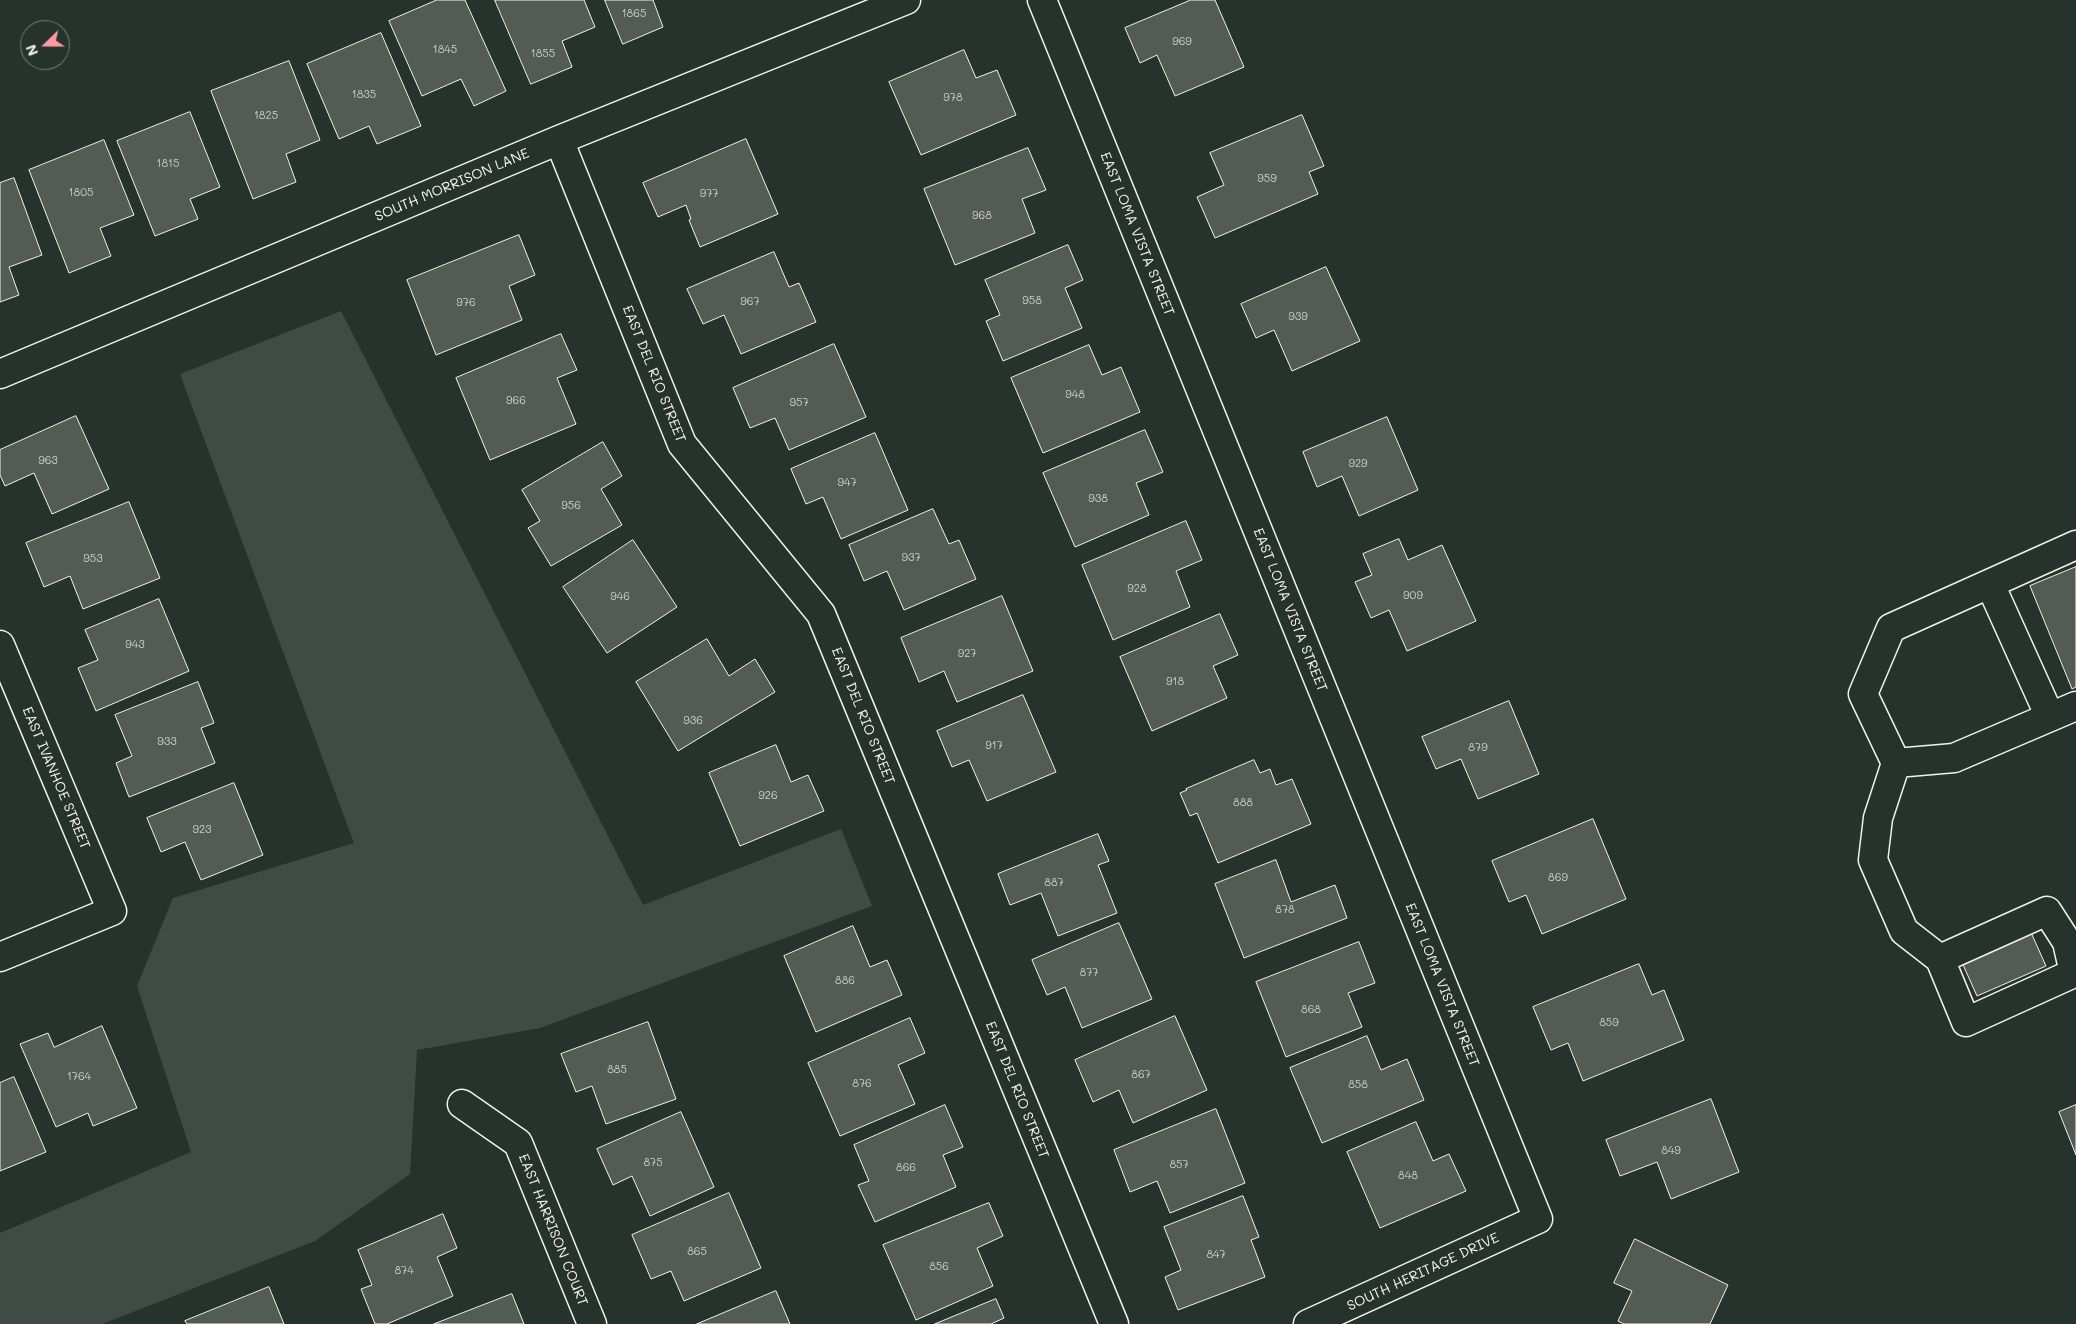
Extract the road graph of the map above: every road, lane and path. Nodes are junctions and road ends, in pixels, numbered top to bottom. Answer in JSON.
{"nodes":[{"id":1,"x":906,"y":0,"type":"edge"},
{"id":2,"x":1042,"y":0,"type":"edge"},
{"id":3,"x":559,"y":140,"type":"junction"},
{"id":4,"x":0,"y":374,"type":"edge"},
{"id":5,"x":2076,"y":545,"type":"edge"},
{"id":6,"x":1990,"y":584,"type":"junction"},
{"id":7,"x":0,"y":645,"type":"edge"},
{"id":8,"x":2076,"y":706,"type":"edge"},
{"id":9,"x":2050,"y":717,"type":"junction"},
{"id":10,"x":1896,"y":763,"type":"junction"},
{"id":11,"x":2072,"y":940,"type":"edge"},
{"id":12,"x":0,"y":957,"type":"edge"},
{"id":13,"x":1940,"y":958,"type":"junction"},
{"id":14,"x":462,"y":1104,"type":"dead end"},
{"id":15,"x":1538,"y":1219,"type":"joint"},
{"id":16,"x":1357,"y":1315,"type":"edge"},
{"id":17,"x":592,"y":1324,"type":"edge"},
{"id":18,"x":1114,"y":1324,"type":"edge"},
{"id":19,"x":1308,"y":1324,"type":"edge"}],
"edges":[{"from":1,"to":3,"type":"street","name":"SOUTH MORRISON LANE"},
{"from":2,"to":15,"type":"street","name":"EAST LOMA VISTA STREET"},
{"from":3,"to":4,"type":"street","name":"SOUTH MORRISON LANE"},
{"from":3,"to":18,"type":"street","name":"EAST DEL RIO STREET"},
{"from":5,"to":6,"type":"street"},
{"from":6,"to":9,"type":"street"},
{"from":6,"to":10,"type":"street"},
{"from":7,"to":12,"type":"street","name":"EAST IVANHOE STREET"},
{"from":8,"to":9,"type":"street"},
{"from":9,"to":10,"type":"street"},
{"from":10,"to":13,"type":"street"},
{"from":11,"to":13,"type":"street"},
{"from":11,"to":13,"type":"street"},
{"from":14,"to":17,"type":"street","name":"EAST HARRISON COURT"},
{"from":15,"to":16,"type":"street","name":"SOUTH HERITAGE DRIVE"},
{"from":16,"to":19,"type":"street","name":"SOUTH HERITAGE DRIVE"}]}
